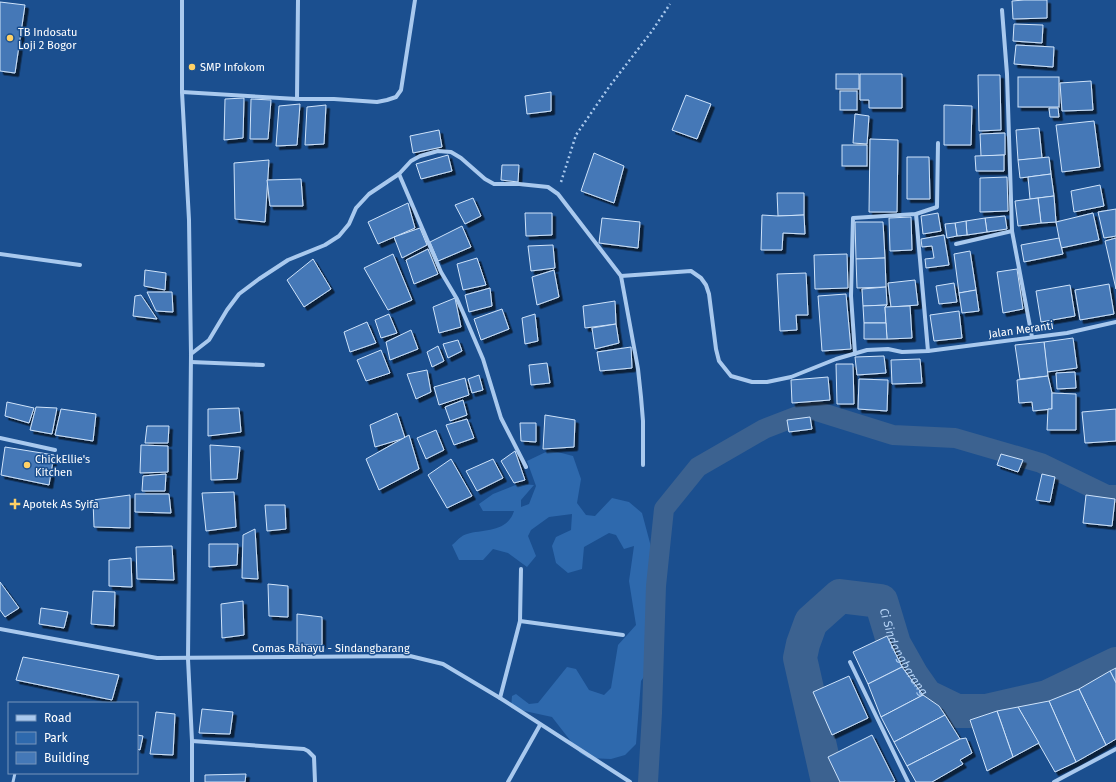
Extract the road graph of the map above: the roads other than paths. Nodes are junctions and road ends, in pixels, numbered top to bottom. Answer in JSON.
{"nodes":[{"id":1,"x":182,"y":0,"type":"edge"},
{"id":2,"x":298,"y":0,"type":"edge"},
{"id":3,"x":415,"y":0,"type":"edge"},
{"id":4,"x":1002,"y":10,"type":"dead end"},
{"id":5,"x":182,"y":92,"type":"junction"},
{"id":6,"x":297,"y":99,"type":"junction"},
{"id":7,"x":938,"y":143,"type":"dead end"},
{"id":8,"x":399,"y":174,"type":"junction"},
{"id":9,"x":916,"y":214,"type":"junction"},
{"id":10,"x":1012,"y":230,"type":"junction"},
{"id":11,"x":956,"y":244,"type":"dead end"},
{"id":12,"x":0,"y":254,"type":"edge"},
{"id":13,"x":80,"y":265,"type":"dead end"},
{"id":14,"x":621,"y":276,"type":"junction"},
{"id":15,"x":1116,"y":322,"type":"edge"},
{"id":16,"x":1032,"y":337,"type":"junction"},
{"id":17,"x":928,"y":351,"type":"junction"},
{"id":18,"x":191,"y":354,"type":"junction"},
{"id":19,"x":856,"y":354,"type":"junction"},
{"id":20,"x":191,"y":362,"type":"junction"},
{"id":21,"x":264,"y":365,"type":"dead end"},
{"id":22,"x":0,"y":438,"type":"edge"},
{"id":23,"x":55,"y":450,"type":"dead end"},
{"id":24,"x":643,"y":465,"type":"dead end"},
{"id":25,"x":526,"y":467,"type":"dead end"},
{"id":26,"x":521,"y":569,"type":"dead end"},
{"id":27,"x":520,"y":621,"type":"junction"},
{"id":28,"x":0,"y":629,"type":"edge"},
{"id":29,"x":623,"y":636,"type":"dead end"},
{"id":30,"x":188,"y":659,"type":"junction"},
{"id":31,"x":850,"y":662,"type":"dead end"},
{"id":32,"x":500,"y":698,"type":"junction"},
{"id":33,"x":540,"y":725,"type":"junction"},
{"id":34,"x":192,"y":741,"type":"junction"},
{"id":35,"x":1116,"y":749,"type":"edge"},
{"id":36,"x":192,"y":782,"type":"edge"},
{"id":37,"x":315,"y":782,"type":"edge"},
{"id":38,"x":508,"y":782,"type":"edge"},
{"id":39,"x":630,"y":782,"type":"edge"},
{"id":40,"x":908,"y":782,"type":"edge"},
{"id":41,"x":1054,"y":782,"type":"edge"}],
"edges":[{"from":1,"to":5,"type":"street"},
{"from":2,"to":6,"type":"street"},
{"from":3,"to":6,"type":"street"},
{"from":4,"to":10,"type":"street"},
{"from":5,"to":6,"type":"street"},
{"from":5,"to":18,"type":"street"},
{"from":7,"to":9,"type":"street"},
{"from":8,"to":14,"type":"street"},
{"from":8,"to":18,"type":"street"},
{"from":8,"to":25,"type":"street"},
{"from":9,"to":17,"type":"street"},
{"from":9,"to":19,"type":"street"},
{"from":10,"to":11,"type":"street"},
{"from":10,"to":16,"type":"street"},
{"from":12,"to":13,"type":"street"},
{"from":14,"to":19,"type":"street","name":"Jalan Meranti"},
{"from":14,"to":24,"type":"street"},
{"from":15,"to":16,"type":"street","name":"Jalan Meranti"},
{"from":16,"to":17,"type":"street","name":"Jalan Meranti"},
{"from":17,"to":19,"type":"street","name":"Jalan Meranti"},
{"from":18,"to":20,"type":"street"},
{"from":20,"to":21,"type":"street"},
{"from":20,"to":30,"type":"street"},
{"from":22,"to":23,"type":"street"},
{"from":26,"to":27,"type":"street"},
{"from":27,"to":29,"type":"street"},
{"from":27,"to":32,"type":"street"},
{"from":28,"to":30,"type":"street","name":"Comas Rahayu - Sindangbarang"},
{"from":30,"to":32,"type":"street","name":"Comas Rahayu - Sindangbarang"},
{"from":30,"to":34,"type":"street"},
{"from":31,"to":40,"type":"street"},
{"from":32,"to":33,"type":"street","name":"Comas Rahayu - Sindangbarang"},
{"from":33,"to":38,"type":"street"},
{"from":33,"to":39,"type":"street","name":"Comas Rahayu - Sindangbarang"},
{"from":34,"to":36,"type":"street"},
{"from":34,"to":37,"type":"street"},
{"from":35,"to":41,"type":"street"}]}
